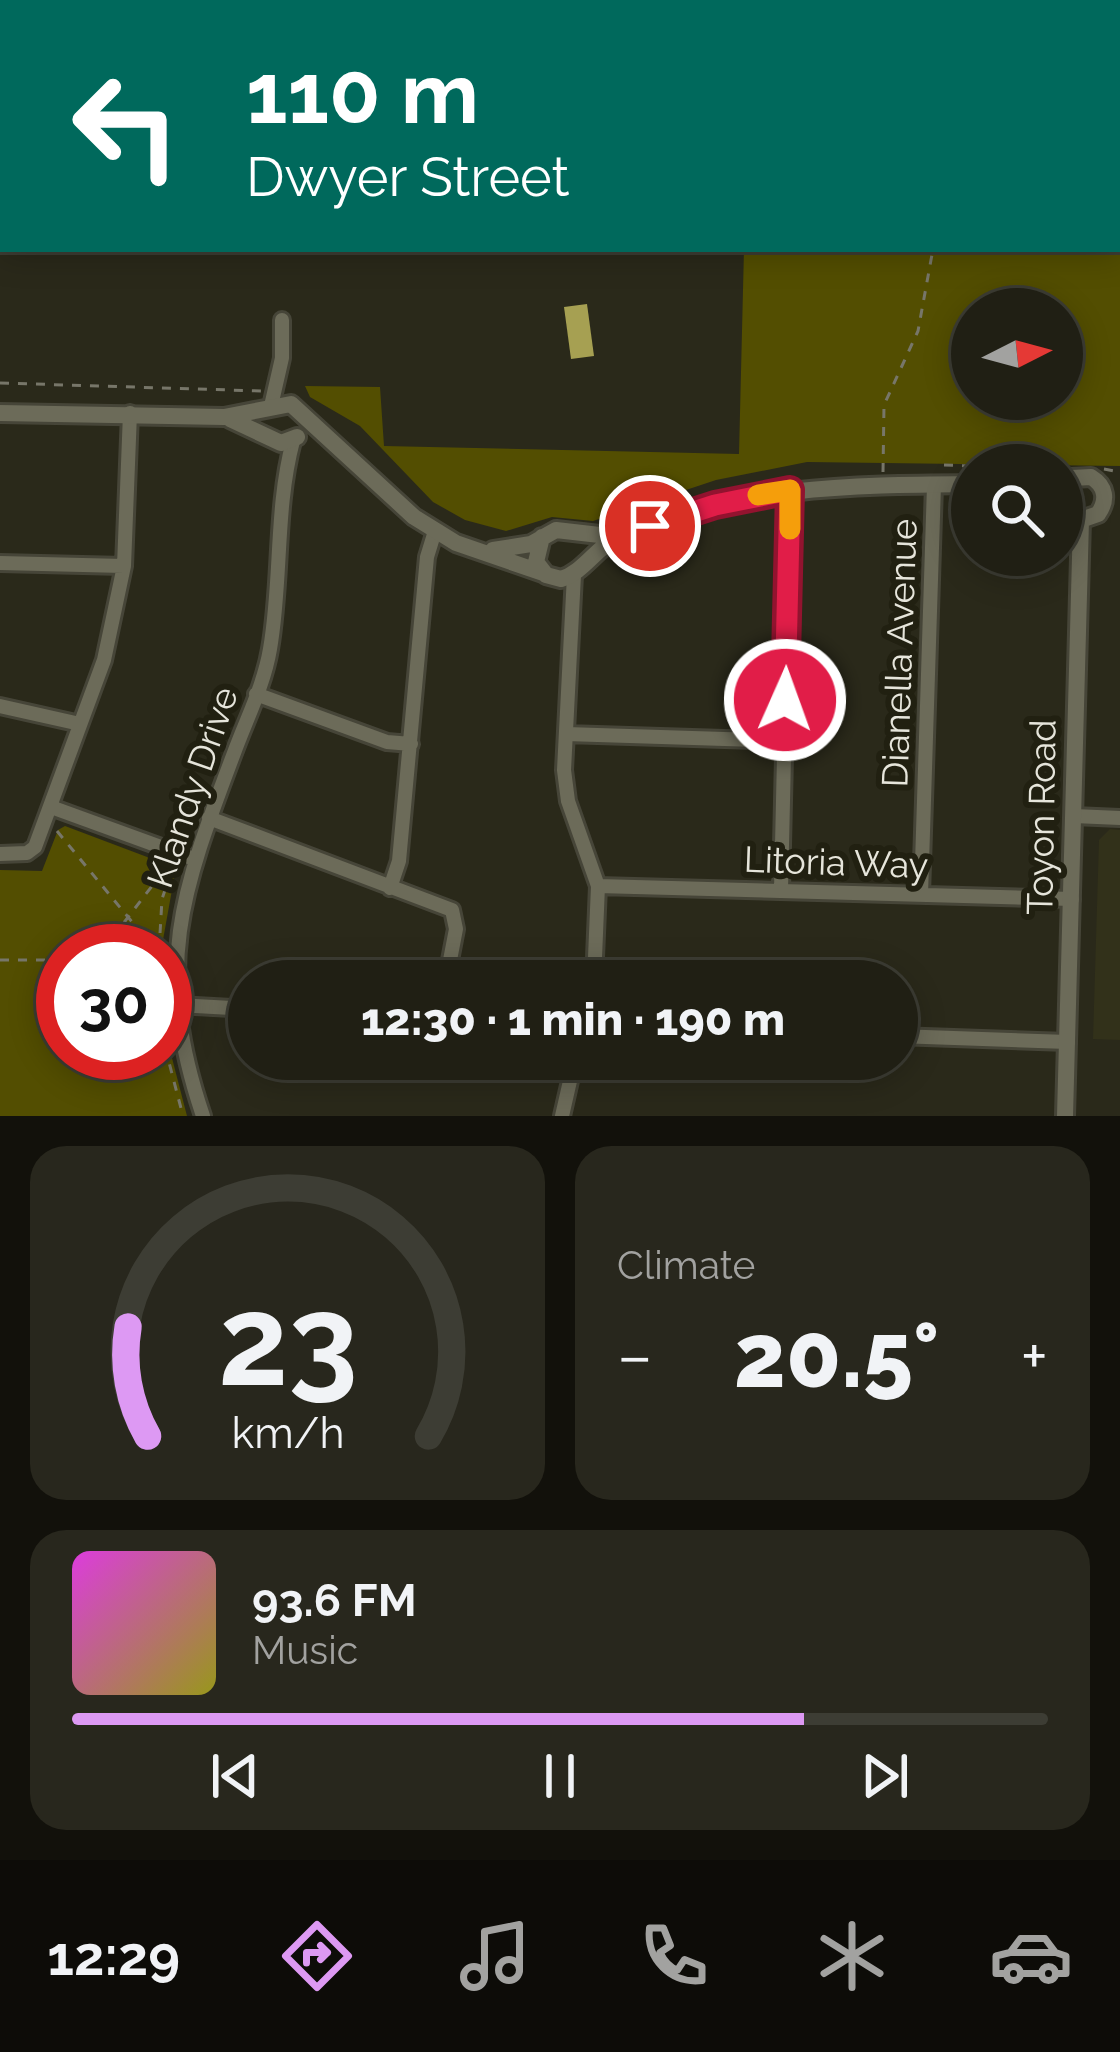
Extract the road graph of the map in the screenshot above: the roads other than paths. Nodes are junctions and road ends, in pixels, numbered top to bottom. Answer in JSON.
{"nodes":[{"id":1,"x":282,"y":320,"type":"dead end"},
{"id":2,"x":278,"y":373,"type":"junction"},
{"id":3,"x":271,"y":402,"type":"junction"},
{"id":4,"x":291,"y":404,"type":"junction"},
{"id":5,"x":0,"y":412,"type":"edge"},
{"id":6,"x":130,"y":413,"type":"junction"},
{"id":7,"x":224,"y":417,"type":"junction"},
{"id":8,"x":298,"y":432,"type":"junction"},
{"id":9,"x":268,"y":435,"type":"junction"},
{"id":10,"x":283,"y":476,"type":"junction"},
{"id":11,"x":1083,"y":476,"type":"edge"},
{"id":12,"x":934,"y":484,"type":"junction"},
{"id":13,"x":951,"y":484,"type":"edge"},
{"id":14,"x":790,"y":490,"type":"junction"},
{"id":15,"x":1112,"y":491,"type":"edge"},
{"id":16,"x":1083,"y":519,"type":"edge"},
{"id":17,"x":435,"y":531,"type":"junction"},
{"id":18,"x":575,"y":536,"type":"junction"},
{"id":19,"x":542,"y":537,"type":"junction"},
{"id":20,"x":618,"y":537,"type":"junction"},
{"id":21,"x":483,"y":551,"type":"junction"},
{"id":22,"x":0,"y":563,"type":"edge"},
{"id":23,"x":124,"y":566,"type":"junction"},
{"id":24,"x":578,"y":568,"type":"junction"},
{"id":25,"x":546,"y":575,"type":"junction"},
{"id":26,"x":1080,"y":576,"type":"edge"},
{"id":27,"x":568,"y":620,"type":"junction"},
{"id":28,"x":256,"y":694,"type":"junction"},
{"id":29,"x":0,"y":706,"type":"edge"},
{"id":30,"x":80,"y":724,"type":"junction"},
{"id":31,"x":566,"y":734,"type":"junction"},
{"id":32,"x":784,"y":740,"type":"junction"},
{"id":33,"x":411,"y":744,"type":"junction"},
{"id":34,"x":51,"y":807,"type":"junction"},
{"id":35,"x":1074,"y":816,"type":"junction"},
{"id":36,"x":209,"y":818,"type":"junction"},
{"id":37,"x":1120,"y":818,"type":"edge"},
{"id":38,"x":0,"y":854,"type":"edge"},
{"id":39,"x":194,"y":859,"type":"junction"},
{"id":40,"x":598,"y":886,"type":"junction"},
{"id":41,"x":390,"y":888,"type":"junction"},
{"id":42,"x":781,"y":890,"type":"junction"},
{"id":43,"x":921,"y":895,"type":"junction"},
{"id":44,"x":1072,"y":899,"type":"junction"},
{"id":45,"x":181,"y":924,"type":"edge"},
{"id":46,"x":450,"y":960,"type":"edge"},
{"id":47,"x":595,"y":960,"type":"edge"},
{"id":48,"x":192,"y":1005,"type":"edge"},
{"id":49,"x":228,"y":1008,"type":"edge"},
{"id":50,"x":918,"y":1037,"type":"edge"},
{"id":51,"x":1068,"y":1042,"type":"junction"},
{"id":52,"x":192,"y":1077,"type":"edge"},
{"id":53,"x":570,"y":1080,"type":"edge"},
{"id":54,"x":203,"y":1116,"type":"edge"},
{"id":55,"x":562,"y":1116,"type":"edge"},
{"id":56,"x":1065,"y":1116,"type":"edge"}],
"edges":[{"from":1,"to":2,"type":"street"},
{"from":2,"to":3,"type":"street"},
{"from":2,"to":4,"type":"street"},
{"from":3,"to":4,"type":"street"},
{"from":3,"to":7,"type":"street"},
{"from":3,"to":9,"type":"street"},
{"from":4,"to":8,"type":"street"},
{"from":5,"to":6,"type":"street"},
{"from":6,"to":7,"type":"street"},
{"from":6,"to":23,"type":"street"},
{"from":7,"to":9,"type":"street"},
{"from":8,"to":9,"type":"street"},
{"from":8,"to":10,"type":"street","name":"Klandy Drive"},
{"from":8,"to":17,"type":"street"},
{"from":9,"to":10,"type":"street","name":"Klandy Drive"},
{"from":10,"to":28,"type":"street","name":"Klandy Drive"},
{"from":11,"to":15,"type":"street"},
{"from":12,"to":13,"type":"street"},
{"from":12,"to":14,"type":"street"},
{"from":12,"to":43,"type":"street","name":"Dianella Avenue"},
{"from":14,"to":20,"type":"street"},
{"from":14,"to":32,"type":"street"},
{"from":15,"to":16,"type":"street"},
{"from":17,"to":21,"type":"street"},
{"from":17,"to":33,"type":"street"},
{"from":18,"to":19,"type":"street"},
{"from":18,"to":20,"type":"street"},
{"from":18,"to":24,"type":"street"},
{"from":19,"to":21,"type":"street"},
{"from":19,"to":25,"type":"street"},
{"from":20,"to":24,"type":"street"},
{"from":21,"to":25,"type":"street"},
{"from":22,"to":23,"type":"street"},
{"from":23,"to":30,"type":"street"},
{"from":24,"to":25,"type":"street"},
{"from":24,"to":27,"type":"street"},
{"from":25,"to":27,"type":"street"},
{"from":26,"to":35,"type":"street","name":"Toyon Road"},
{"from":27,"to":31,"type":"street"},
{"from":28,"to":33,"type":"street"},
{"from":28,"to":36,"type":"street","name":"Klandy Drive"},
{"from":29,"to":30,"type":"street"},
{"from":30,"to":34,"type":"street"},
{"from":31,"to":32,"type":"street"},
{"from":31,"to":40,"type":"street"},
{"from":32,"to":42,"type":"street"},
{"from":33,"to":41,"type":"street"},
{"from":34,"to":38,"type":"street"},
{"from":34,"to":39,"type":"street"},
{"from":35,"to":37,"type":"street"},
{"from":35,"to":44,"type":"street","name":"Toyon Road"},
{"from":36,"to":39,"type":"street","name":"Klandy Drive"},
{"from":36,"to":41,"type":"street"},
{"from":39,"to":45,"type":"street","name":"Klandy Drive"},
{"from":40,"to":42,"type":"street","name":"Litoria Way"},
{"from":40,"to":47,"type":"street"},
{"from":41,"to":46,"type":"street"},
{"from":42,"to":43,"type":"street","name":"Litoria Way"},
{"from":43,"to":44,"type":"street","name":"Litoria Way"},
{"from":44,"to":51,"type":"street","name":"Toyon Road"},
{"from":48,"to":49,"type":"street"},
{"from":50,"to":51,"type":"street"},
{"from":51,"to":56,"type":"street","name":"Toyon Road"},
{"from":52,"to":54,"type":"street","name":"Klandy Drive"},
{"from":53,"to":55,"type":"street"}]}
